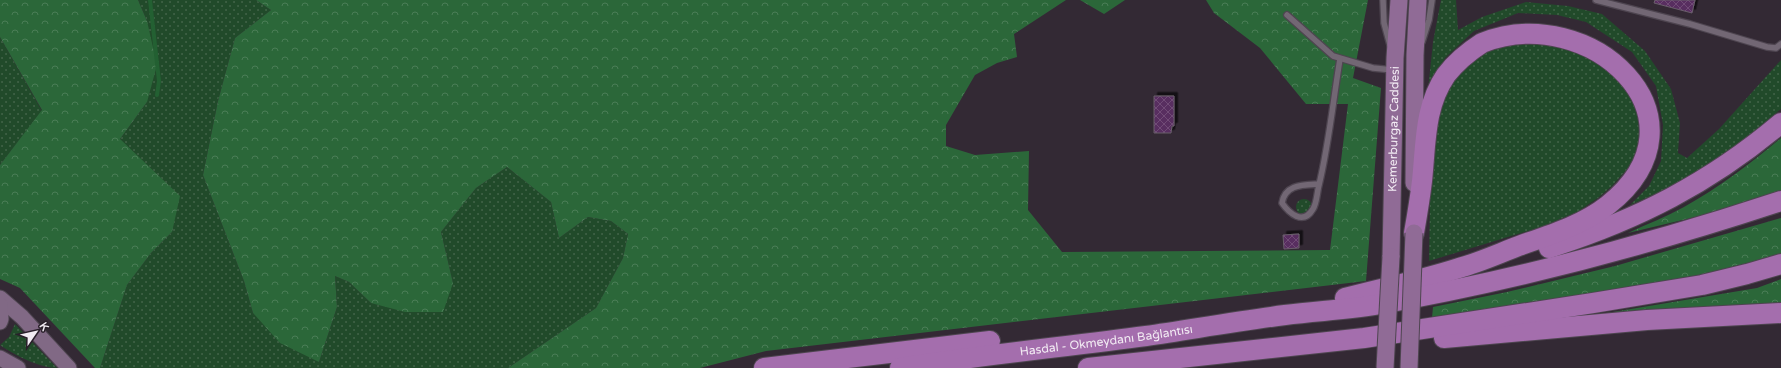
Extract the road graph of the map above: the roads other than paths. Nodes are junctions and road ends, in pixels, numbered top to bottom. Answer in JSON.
{"nodes":[{"id":1,"x":1382,"y":0,"type":"edge"},
{"id":2,"x":1399,"y":0,"type":"edge"},
{"id":3,"x":1418,"y":0,"type":"edge"},
{"id":4,"x":1432,"y":0,"type":"edge"},
{"id":5,"x":1596,"y":0,"type":"edge"},
{"id":6,"x":1287,"y":15,"type":"dead end"},
{"id":7,"x":1781,"y":44,"type":"edge"},
{"id":8,"x":1415,"y":55,"type":"junction"},
{"id":9,"x":1340,"y":59,"type":"junction"},
{"id":10,"x":1395,"y":64,"type":"junction"},
{"id":11,"x":1781,"y":123,"type":"edge"},
{"id":12,"x":1319,"y":184,"type":"junction"},
{"id":13,"x":1781,"y":201,"type":"edge"},
{"id":14,"x":1414,"y":233,"type":"junction"},
{"id":15,"x":1781,"y":264,"type":"edge"},
{"id":16,"x":1460,"y":268,"type":"junction"},
{"id":17,"x":0,"y":298,"type":"edge"},
{"id":18,"x":0,"y":305,"type":"edge"},
{"id":19,"x":1312,"y":312,"type":"junction"},
{"id":20,"x":1781,"y":313,"type":"edge"},
{"id":21,"x":0,"y":322,"type":"edge"},
{"id":22,"x":1145,"y":336,"type":"junction"},
{"id":23,"x":1353,"y":339,"type":"junction"},
{"id":24,"x":0,"y":358,"type":"edge"},
{"id":25,"x":18,"y":368,"type":"edge"},
{"id":26,"x":69,"y":368,"type":"edge"},
{"id":27,"x":764,"y":368,"type":"edge"},
{"id":28,"x":900,"y":368,"type":"edge"},
{"id":29,"x":1096,"y":368,"type":"edge"},
{"id":30,"x":1385,"y":368,"type":"edge"},
{"id":31,"x":1409,"y":368,"type":"edge"}],
"edges":[{"from":1,"to":10,"type":"lane"},
{"from":2,"to":10,"type":"main road","name":"Kemerburgaz Caddesi"},
{"from":3,"to":8,"type":"main road","name":"Kemerburgaz Caddesi"},
{"from":4,"to":8,"type":"lane"},
{"from":5,"to":7,"type":"lane"},
{"from":6,"to":9,"type":"lane"},
{"from":8,"to":14,"type":"main road","name":"Kemerburgaz Caddesi"},
{"from":9,"to":10,"type":"lane"},
{"from":9,"to":12,"type":"lane"},
{"from":10,"to":30,"type":"main road","name":"Kemerburgaz Caddesi","bridge":true},
{"from":11,"to":16,"type":"highway"},
{"from":12,"to":12,"type":"lane"},
{"from":13,"to":19,"type":"highway"},
{"from":14,"to":16,"type":"highway"},
{"from":14,"to":31,"type":"main road","name":"Kemerburgaz Caddesi","bridge":true},
{"from":15,"to":23,"type":"highway"},
{"from":16,"to":19,"type":"highway"},
{"from":17,"to":26,"type":"main road"},
{"from":18,"to":21,"type":"main road"},
{"from":19,"to":22,"type":"highway","name":"Hasdal - Okmeydanı Bağlantısı"},
{"from":20,"to":23,"type":"highway"},
{"from":22,"to":27,"type":"highway"},
{"from":22,"to":28,"type":"highway","name":"Hasdal - Okmeydanı Bağlantısı"},
{"from":23,"to":29,"type":"highway"},
{"from":24,"to":25,"type":"main road"}]}
